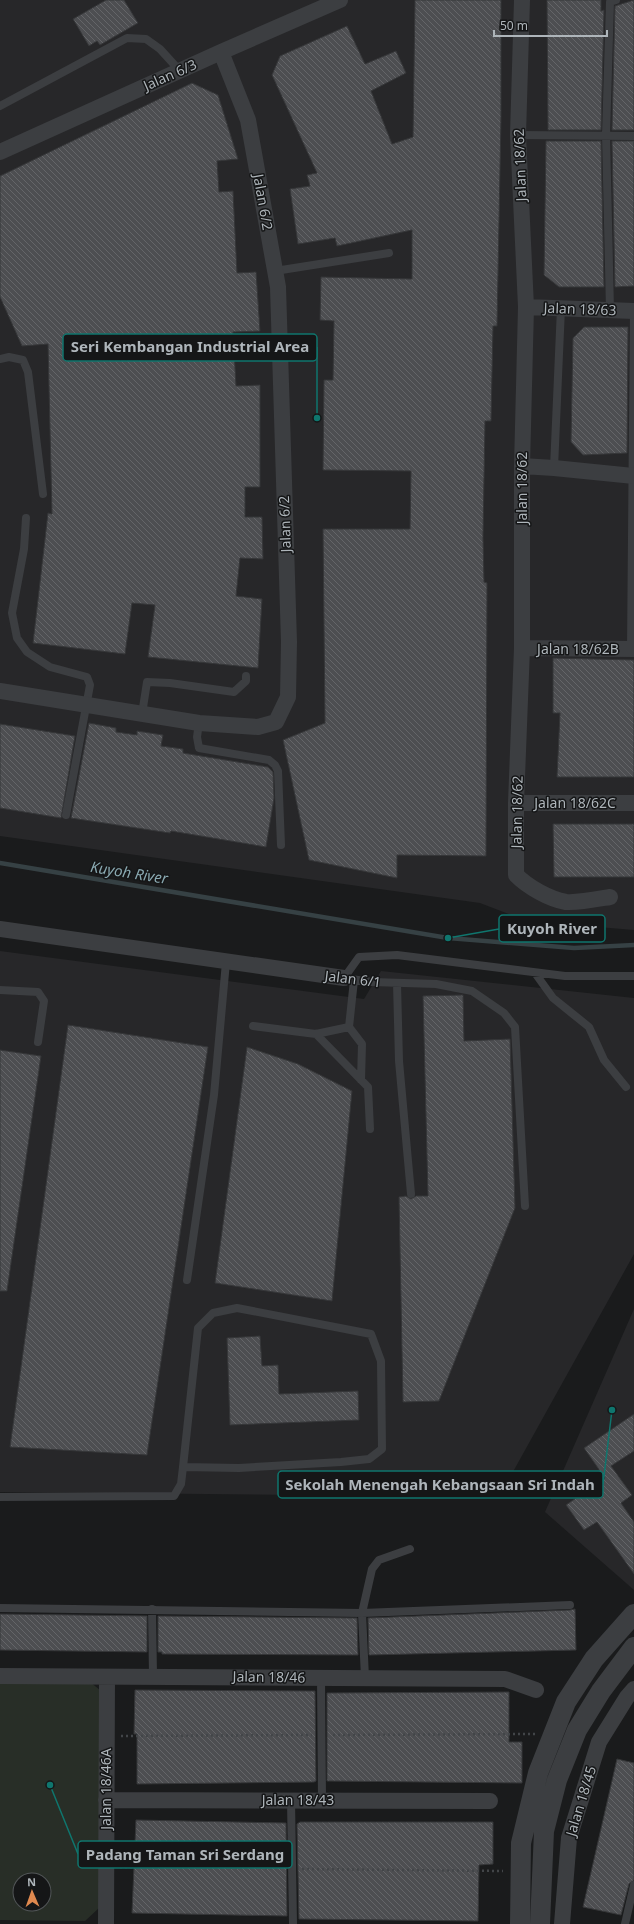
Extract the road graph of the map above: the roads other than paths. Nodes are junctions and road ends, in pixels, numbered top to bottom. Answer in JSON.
{"nodes":[{"id":1,"x":340,"y":0,"type":"edge"},
{"id":2,"x":522,"y":0,"type":"edge"},
{"id":3,"x":616,"y":0,"type":"edge"},
{"id":4,"x":221,"y":52,"type":"junction"},
{"id":5,"x":180,"y":71,"type":"junction"},
{"id":6,"x":0,"y":106,"type":"edge"},
{"id":7,"x":518,"y":135,"type":"junction"},
{"id":8,"x":606,"y":135,"type":"junction"},
{"id":9,"x":634,"y":136,"type":"edge"},
{"id":10,"x":0,"y":152,"type":"edge"},
{"id":11,"x":389,"y":253,"type":"dead end"},
{"id":12,"x":275,"y":271,"type":"junction"},
{"id":13,"x":526,"y":307,"type":"junction"},
{"id":14,"x":561,"y":308,"type":"junction"},
{"id":15,"x":610,"y":310,"type":"junction"},
{"id":16,"x":634,"y":311,"type":"edge"},
{"id":17,"x":0,"y":359,"type":"edge"},
{"id":18,"x":634,"y":395,"type":"edge"},
{"id":19,"x":522,"y":466,"type":"junction"},
{"id":20,"x":554,"y":468,"type":"junction"},
{"id":21,"x":633,"y":476,"type":"edge"},
{"id":22,"x":43,"y":494,"type":"dead end"},
{"id":23,"x":26,"y":518,"type":"dead end"},
{"id":24,"x":522,"y":648,"type":"junction"},
{"id":25,"x":633,"y":649,"type":"edge"},
{"id":26,"x":246,"y":676,"type":"dead end"},
{"id":27,"x":0,"y":692,"type":"edge"},
{"id":28,"x":85,"y":706,"type":"junction"},
{"id":29,"x":142,"y":714,"type":"junction"},
{"id":30,"x":199,"y":723,"type":"junction"},
{"id":31,"x":516,"y":803,"type":"junction"},
{"id":32,"x":634,"y":804,"type":"edge"},
{"id":33,"x":66,"y":815,"type":"dead end"},
{"id":34,"x":281,"y":845,"type":"dead end"},
{"id":35,"x":610,"y":897,"type":"dead end"},
{"id":36,"x":0,"y":929,"type":"edge"},
{"id":37,"x":226,"y":962,"type":"junction"},
{"id":38,"x":535,"y":973,"type":"junction"},
{"id":39,"x":634,"y":976,"type":"edge"},
{"id":40,"x":349,"y":979,"type":"junction"},
{"id":41,"x":397,"y":983,"type":"junction"},
{"id":42,"x":0,"y":990,"type":"edge"},
{"id":43,"x":253,"y":1026,"type":"dead end"},
{"id":44,"x":349,"y":1027,"type":"junction"},
{"id":45,"x":316,"y":1034,"type":"junction"},
{"id":46,"x":38,"y":1042,"type":"dead end"},
{"id":47,"x":361,"y":1080,"type":"junction"},
{"id":48,"x":626,"y":1087,"type":"dead end"},
{"id":49,"x":370,"y":1129,"type":"dead end"},
{"id":50,"x":410,"y":1194,"type":"dead end"},
{"id":51,"x":524,"y":1206,"type":"dead end"},
{"id":52,"x":187,"y":1280,"type":"dead end"},
{"id":53,"x":183,"y":1467,"type":"junction"},
{"id":54,"x":0,"y":1497,"type":"edge"},
{"id":55,"x":410,"y":1549,"type":"dead end"},
{"id":56,"x":570,"y":1605,"type":"dead end"},
{"id":57,"x":0,"y":1608,"type":"edge"},
{"id":58,"x":152,"y":1609,"type":"junction"},
{"id":59,"x":362,"y":1613,"type":"junction"},
{"id":60,"x":634,"y":1614,"type":"edge"},
{"id":61,"x":634,"y":1647,"type":"edge"},
{"id":62,"x":0,"y":1676,"type":"edge"},
{"id":63,"x":153,"y":1676,"type":"junction"},
{"id":64,"x":107,"y":1678,"type":"junction"},
{"id":65,"x":321,"y":1678,"type":"junction"},
{"id":66,"x":365,"y":1678,"type":"junction"},
{"id":67,"x":634,"y":1689,"type":"edge"},
{"id":68,"x":536,"y":1690,"type":"dead end"},
{"id":69,"x":106,"y":1800,"type":"junction"},
{"id":70,"x":291,"y":1800,"type":"junction"},
{"id":71,"x":322,"y":1800,"type":"junction"},
{"id":72,"x":490,"y":1801,"type":"dead end"},
{"id":73,"x":634,"y":1885,"type":"edge"},
{"id":74,"x":106,"y":1924,"type":"edge"},
{"id":75,"x":293,"y":1924,"type":"edge"},
{"id":76,"x":520,"y":1924,"type":"edge"},
{"id":77,"x":540,"y":1924,"type":"edge"},
{"id":78,"x":562,"y":1924,"type":"edge"},
{"id":79,"x":625,"y":1924,"type":"edge"}],
"edges":[{"from":1,"to":4,"type":"street","name":"Jalan 6/3"},
{"from":2,"to":7,"type":"street","name":"Jalan 18/62"},
{"from":3,"to":8,"type":"lane"},
{"from":4,"to":5,"type":"street","name":"Jalan 6/3"},
{"from":4,"to":12,"type":"street","name":"Jalan 6/2"},
{"from":5,"to":6,"type":"lane"},
{"from":5,"to":10,"type":"street","name":"Jalan 6/3"},
{"from":7,"to":8,"type":"lane"},
{"from":7,"to":13,"type":"street","name":"Jalan 18/62"},
{"from":8,"to":9,"type":"lane"},
{"from":8,"to":15,"type":"lane"},
{"from":11,"to":12,"type":"lane"},
{"from":12,"to":30,"type":"street","name":"Jalan 6/2"},
{"from":13,"to":14,"type":"street","name":"Jalan 18/63"},
{"from":13,"to":19,"type":"street","name":"Jalan 18/62"},
{"from":14,"to":15,"type":"street","name":"Jalan 18/63"},
{"from":14,"to":20,"type":"lane"},
{"from":15,"to":16,"type":"street","name":"Jalan 18/63"},
{"from":16,"to":18,"type":"lane"},
{"from":17,"to":22,"type":"lane"},
{"from":18,"to":21,"type":"lane"},
{"from":19,"to":20,"type":"street"},
{"from":19,"to":24,"type":"street","name":"Jalan 18/62"},
{"from":20,"to":21,"type":"street"},
{"from":21,"to":25,"type":"lane"},
{"from":23,"to":28,"type":"lane"},
{"from":24,"to":25,"type":"street","name":"Jalan 18/62B"},
{"from":24,"to":31,"type":"street","name":"Jalan 18/62"},
{"from":26,"to":29,"type":"lane"},
{"from":27,"to":28,"type":"street","name":"Jalan 6/2"},
{"from":28,"to":29,"type":"street","name":"Jalan 6/2"},
{"from":28,"to":33,"type":"lane"},
{"from":29,"to":30,"type":"street","name":"Jalan 6/2"},
{"from":30,"to":34,"type":"lane"},
{"from":31,"to":32,"type":"street","name":"Jalan 18/62C"},
{"from":31,"to":35,"type":"street","name":"Jalan 18/62"},
{"from":36,"to":37,"type":"street","name":"Jalan 6/1"},
{"from":37,"to":40,"type":"street","name":"Jalan 6/1"},
{"from":37,"to":52,"type":"lane"},
{"from":38,"to":39,"type":"lane"},
{"from":38,"to":40,"type":"lane"},
{"from":38,"to":48,"type":"lane"},
{"from":40,"to":41,"type":"lane","name":"Jalan 6/1"},
{"from":40,"to":44,"type":"lane"},
{"from":41,"to":50,"type":"lane"},
{"from":41,"to":51,"type":"lane","name":"Jalan 6/1"},
{"from":42,"to":46,"type":"lane"},
{"from":43,"to":45,"type":"lane"},
{"from":44,"to":45,"type":"lane"},
{"from":44,"to":47,"type":"lane"},
{"from":45,"to":47,"type":"lane"},
{"from":47,"to":49,"type":"lane"},
{"from":53,"to":53,"type":"lane"},
{"from":53,"to":54,"type":"lane"},
{"from":55,"to":59,"type":"lane"},
{"from":56,"to":59,"type":"lane"},
{"from":57,"to":58,"type":"lane"},
{"from":58,"to":59,"type":"lane"},
{"from":58,"to":63,"type":"lane"},
{"from":59,"to":66,"type":"lane"},
{"from":60,"to":76,"type":"street"},
{"from":61,"to":77,"type":"street"},
{"from":62,"to":64,"type":"street","name":"Jalan 18/46"},
{"from":63,"to":64,"type":"street","name":"Jalan 18/46"},
{"from":63,"to":65,"type":"street","name":"Jalan 18/46"},
{"from":64,"to":69,"type":"street","name":"Jalan 18/46A"},
{"from":65,"to":66,"type":"street","name":"Jalan 18/46"},
{"from":65,"to":71,"type":"lane"},
{"from":66,"to":68,"type":"street","name":"Jalan 18/46"},
{"from":67,"to":78,"type":"street","name":"Jalan 18/45"},
{"from":69,"to":70,"type":"street","name":"Jalan 18/43"},
{"from":69,"to":74,"type":"street","name":"Jalan 18/46A"},
{"from":70,"to":71,"type":"street","name":"Jalan 18/43"},
{"from":70,"to":75,"type":"lane"},
{"from":71,"to":72,"type":"street","name":"Jalan 18/43"},
{"from":73,"to":79,"type":"lane"}]}
